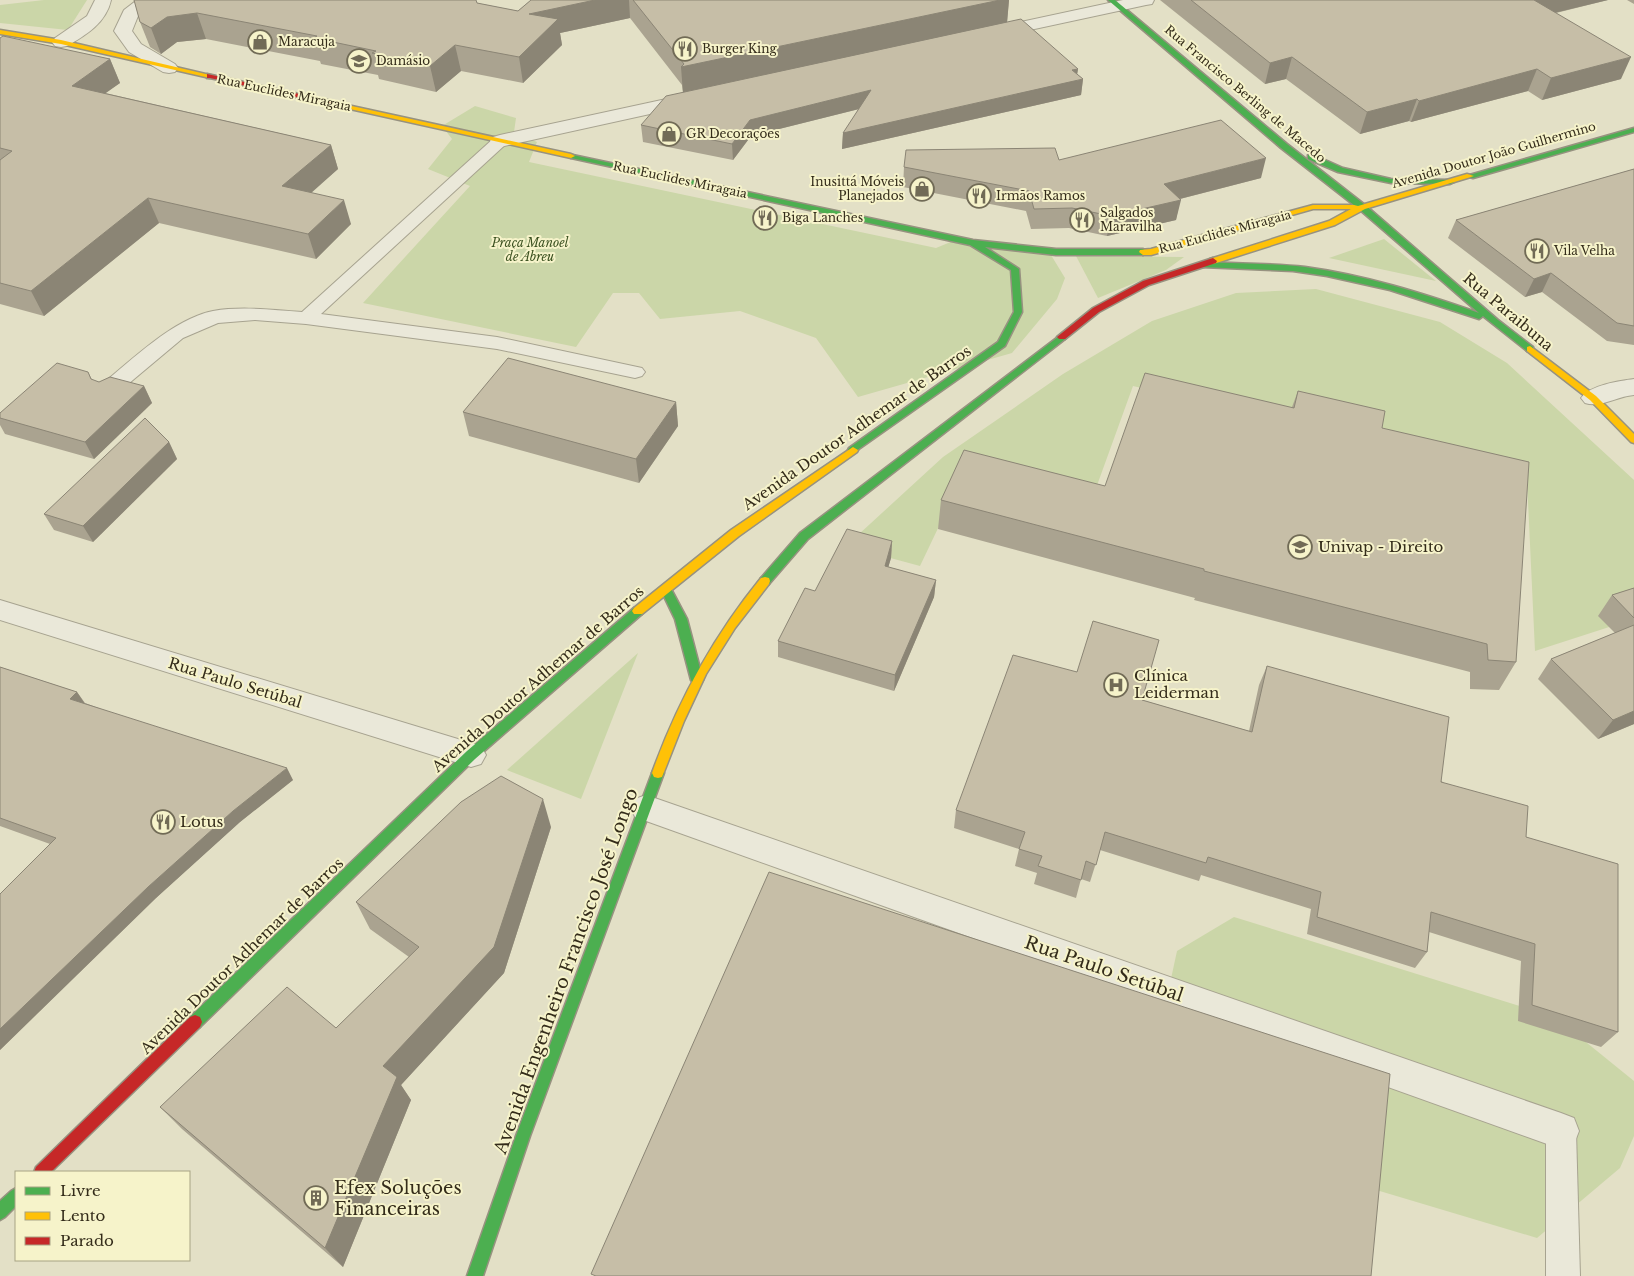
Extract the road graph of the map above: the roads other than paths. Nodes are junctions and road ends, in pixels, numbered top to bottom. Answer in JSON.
{"nodes":[{"id":1,"x":104,"y":0,"type":"edge"},
{"id":2,"x":148,"y":0,"type":"edge"},
{"id":3,"x":1146,"y":0,"type":"edge"},
{"id":4,"x":1115,"y":3,"type":"edge"},
{"id":5,"x":0,"y":32,"type":"edge"},
{"id":6,"x":974,"y":38,"type":"edge"},
{"id":7,"x":61,"y":42,"type":"junction"},
{"id":8,"x":169,"y":68,"type":"junction"},
{"id":9,"x":713,"y":94,"type":"edge"},
{"id":10,"x":1634,"y":130,"type":"edge"},
{"id":11,"x":500,"y":141,"type":"junction"},
{"id":12,"x":1284,"y":146,"type":"junction"},
{"id":13,"x":1450,"y":182,"type":"junction"},
{"id":14,"x":1362,"y":208,"type":"junction"},
{"id":15,"x":973,"y":243,"type":"junction"},
{"id":16,"x":1205,"y":265,"type":"junction"},
{"id":17,"x":306,"y":318,"type":"junction"},
{"id":18,"x":1495,"y":322,"type":"junction"},
{"id":19,"x":635,"y":372,"type":"dead end"},
{"id":20,"x":1634,"y":387,"type":"edge"},
{"id":21,"x":108,"y":390,"type":"edge"},
{"id":22,"x":1593,"y":398,"type":"junction"},
{"id":23,"x":1634,"y":440,"type":"edge"},
{"id":24,"x":666,"y":588,"type":"junction"},
{"id":25,"x":0,"y":610,"type":"edge"},
{"id":26,"x":696,"y":680,"type":"junction"},
{"id":27,"x":471,"y":755,"type":"junction"},
{"id":28,"x":646,"y":808,"type":"junction"},
{"id":29,"x":1561,"y":1131,"type":"joint"},
{"id":30,"x":42,"y":1171,"type":"edge"},
{"id":31,"x":15,"y":1197,"type":"edge"},
{"id":32,"x":0,"y":1212,"type":"edge"},
{"id":33,"x":474,"y":1276,"type":"edge"},
{"id":34,"x":1563,"y":1276,"type":"edge"}],
"edges":[{"from":1,"to":7,"type":"street"},
{"from":2,"to":8,"type":"street"},
{"from":3,"to":4,"type":"street"},
{"from":4,"to":6,"type":"street"},
{"from":4,"to":12,"type":"main road","name":"Rua Francisco Berling de Macedo"},
{"from":5,"to":7,"type":"main road","name":"Rua Euclides Miragaia"},
{"from":7,"to":8,"type":"main road","name":"Rua Euclides Miragaia"},
{"from":8,"to":11,"type":"main road","name":"Rua Euclides Miragaia"},
{"from":9,"to":11,"type":"street"},
{"from":10,"to":13,"type":"main road","name":"Avenida Doutor João Guilhermino"},
{"from":11,"to":15,"type":"main road","name":"Rua Euclides Miragaia"},
{"from":11,"to":17,"type":"lane"},
{"from":12,"to":13,"type":"main road"},
{"from":12,"to":14,"type":"main road","name":"Rua Francisco Berling de Macedo"},
{"from":13,"to":14,"type":"main road","name":"Avenida Doutor João Guilhermino"},
{"from":14,"to":15,"type":"main road","name":"Rua Euclides Miragaia"},
{"from":14,"to":16,"type":"main road"},
{"from":14,"to":18,"type":"main road","name":"Rua Paraibuna"},
{"from":15,"to":24,"type":"main road","name":"Avenida Doutor Adhemar de Barros"},
{"from":16,"to":18,"type":"main road"},
{"from":16,"to":26,"type":"main road"},
{"from":17,"to":19,"type":"lane"},
{"from":17,"to":21,"type":"lane"},
{"from":18,"to":22,"type":"main road","name":"Rua Paraibuna"},
{"from":20,"to":22,"type":"street"},
{"from":22,"to":23,"type":"main road","name":"Rua Paraibuna"},
{"from":24,"to":26,"type":"main road"},
{"from":24,"to":27,"type":"main road","name":"Avenida Doutor Adhemar de Barros"},
{"from":25,"to":27,"type":"street","name":"Rua Paulo Setúbal"},
{"from":26,"to":28,"type":"main road","name":"Avenida Engenheiro Francisco José Longo"},
{"from":27,"to":30,"type":"main road","name":"Avenida Doutor Adhemar de Barros"},
{"from":28,"to":29,"type":"street","name":"Rua Paulo Setúbal"},
{"from":28,"to":33,"type":"main road","name":"Avenida Engenheiro Francisco José Longo"},
{"from":29,"to":34,"type":"lane"},
{"from":31,"to":32,"type":"main road"}]}
